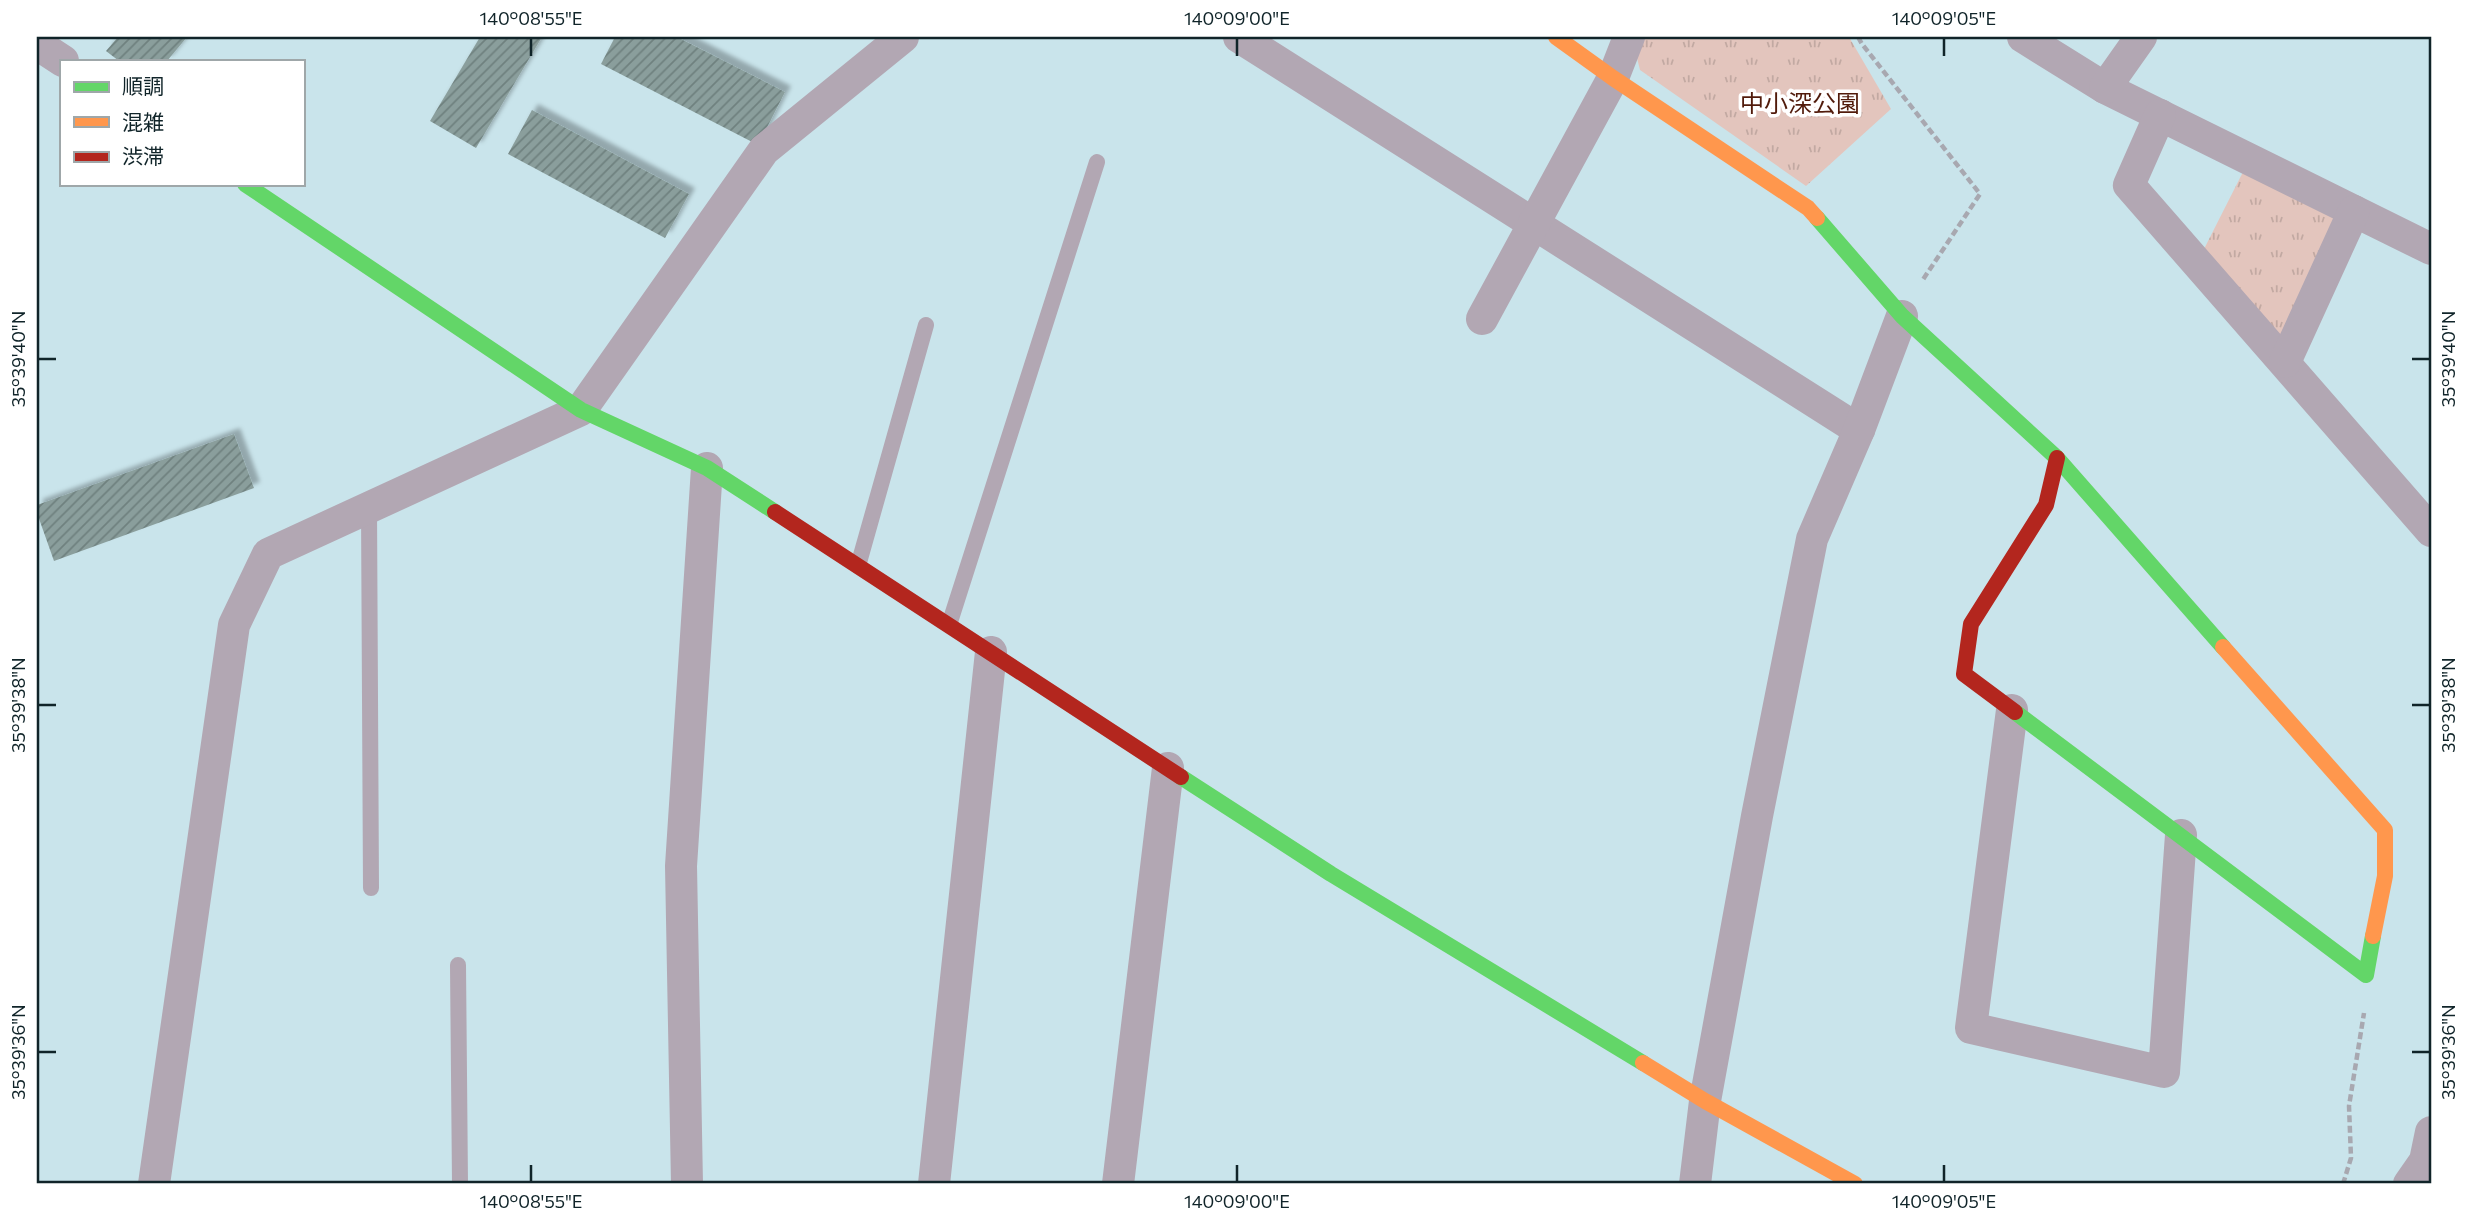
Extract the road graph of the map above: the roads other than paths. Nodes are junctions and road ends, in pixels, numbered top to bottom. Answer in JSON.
{"nodes":[{"id":1,"x":903,"y":37,"type":"edge"},
{"id":2,"x":1239,"y":37,"type":"edge"},
{"id":3,"x":1556,"y":37,"type":"edge"},
{"id":4,"x":1629,"y":37,"type":"edge"},
{"id":5,"x":2023,"y":37,"type":"edge"},
{"id":6,"x":2141,"y":37,"type":"edge"},
{"id":7,"x":37,"y":44,"type":"edge"},
{"id":8,"x":61,"y":60,"type":"edge"},
{"id":9,"x":1613,"y":78,"type":"junction"},
{"id":10,"x":2105,"y":88,"type":"junction"},
{"id":11,"x":2160,"y":115,"type":"junction"},
{"id":12,"x":1097,"y":162,"type":"dead end"},
{"id":13,"x":248,"y":186,"type":"edge"},
{"id":14,"x":2354,"y":211,"type":"junction"},
{"id":15,"x":1534,"y":224,"type":"junction"},
{"id":16,"x":2431,"y":249,"type":"edge"},
{"id":17,"x":1902,"y":316,"type":"junction"},
{"id":18,"x":1482,"y":319,"type":"dead end"},
{"id":19,"x":926,"y":326,"type":"dead end"},
{"id":20,"x":2285,"y":362,"type":"junction"},
{"id":21,"x":581,"y":410,"type":"junction"},
{"id":22,"x":1859,"y":430,"type":"junction"},
{"id":23,"x":2057,"y":458,"type":"junction"},
{"id":24,"x":707,"y":468,"type":"junction"},
{"id":25,"x":369,"y":508,"type":"junction"},
{"id":26,"x":2427,"y":513,"type":"edge"},
{"id":27,"x":858,"y":566,"type":"junction"},
{"id":28,"x":949,"y":625,"type":"junction"},
{"id":29,"x":990,"y":652,"type":"junction"},
{"id":30,"x":2012,"y":710,"type":"junction"},
{"id":31,"x":1168,"y":768,"type":"junction"},
{"id":32,"x":2181,"y":835,"type":"junction"},
{"id":33,"x":371,"y":888,"type":"dead end"},
{"id":34,"x":458,"y":965,"type":"dead end"},
{"id":35,"x":1705,"y":1101,"type":"junction"},
{"id":36,"x":2431,"y":1132,"type":"edge"},
{"id":37,"x":2416,"y":1181,"type":"edge"},
{"id":38,"x":154,"y":1184,"type":"edge"},
{"id":39,"x":460,"y":1184,"type":"edge"},
{"id":40,"x":687,"y":1184,"type":"edge"},
{"id":41,"x":934,"y":1184,"type":"edge"},
{"id":42,"x":1118,"y":1184,"type":"edge"},
{"id":43,"x":1695,"y":1184,"type":"edge"},
{"id":44,"x":1854,"y":1184,"type":"edge"}],
"edges":[{"from":1,"to":21,"type":"street"},
{"from":2,"to":15,"type":"street"},
{"from":3,"to":9,"type":"street"},
{"from":4,"to":9,"type":"street"},
{"from":5,"to":10,"type":"street"},
{"from":6,"to":10,"type":"street"},
{"from":7,"to":8,"type":"street"},
{"from":9,"to":15,"type":"street"},
{"from":9,"to":17,"type":"street"},
{"from":10,"to":11,"type":"street"},
{"from":11,"to":14,"type":"street"},
{"from":11,"to":20,"type":"street"},
{"from":12,"to":28,"type":"lane"},
{"from":13,"to":21,"type":"street"},
{"from":14,"to":16,"type":"street"},
{"from":14,"to":20,"type":"street"},
{"from":15,"to":18,"type":"street"},
{"from":15,"to":22,"type":"street"},
{"from":17,"to":22,"type":"street"},
{"from":17,"to":23,"type":"street"},
{"from":19,"to":27,"type":"lane"},
{"from":20,"to":26,"type":"street"},
{"from":21,"to":24,"type":"street"},
{"from":21,"to":25,"type":"street"},
{"from":22,"to":35,"type":"street"},
{"from":23,"to":30,"type":"street"},
{"from":23,"to":32,"type":"street"},
{"from":24,"to":27,"type":"street"},
{"from":24,"to":40,"type":"street"},
{"from":25,"to":33,"type":"lane"},
{"from":25,"to":38,"type":"street"},
{"from":27,"to":28,"type":"street"},
{"from":28,"to":29,"type":"street"},
{"from":29,"to":31,"type":"street"},
{"from":29,"to":41,"type":"street"},
{"from":30,"to":32,"type":"street"},
{"from":30,"to":32,"type":"street"},
{"from":31,"to":35,"type":"street"},
{"from":31,"to":42,"type":"street"},
{"from":34,"to":39,"type":"lane"},
{"from":35,"to":43,"type":"street"},
{"from":35,"to":44,"type":"street"},
{"from":36,"to":37,"type":"street"}]}
